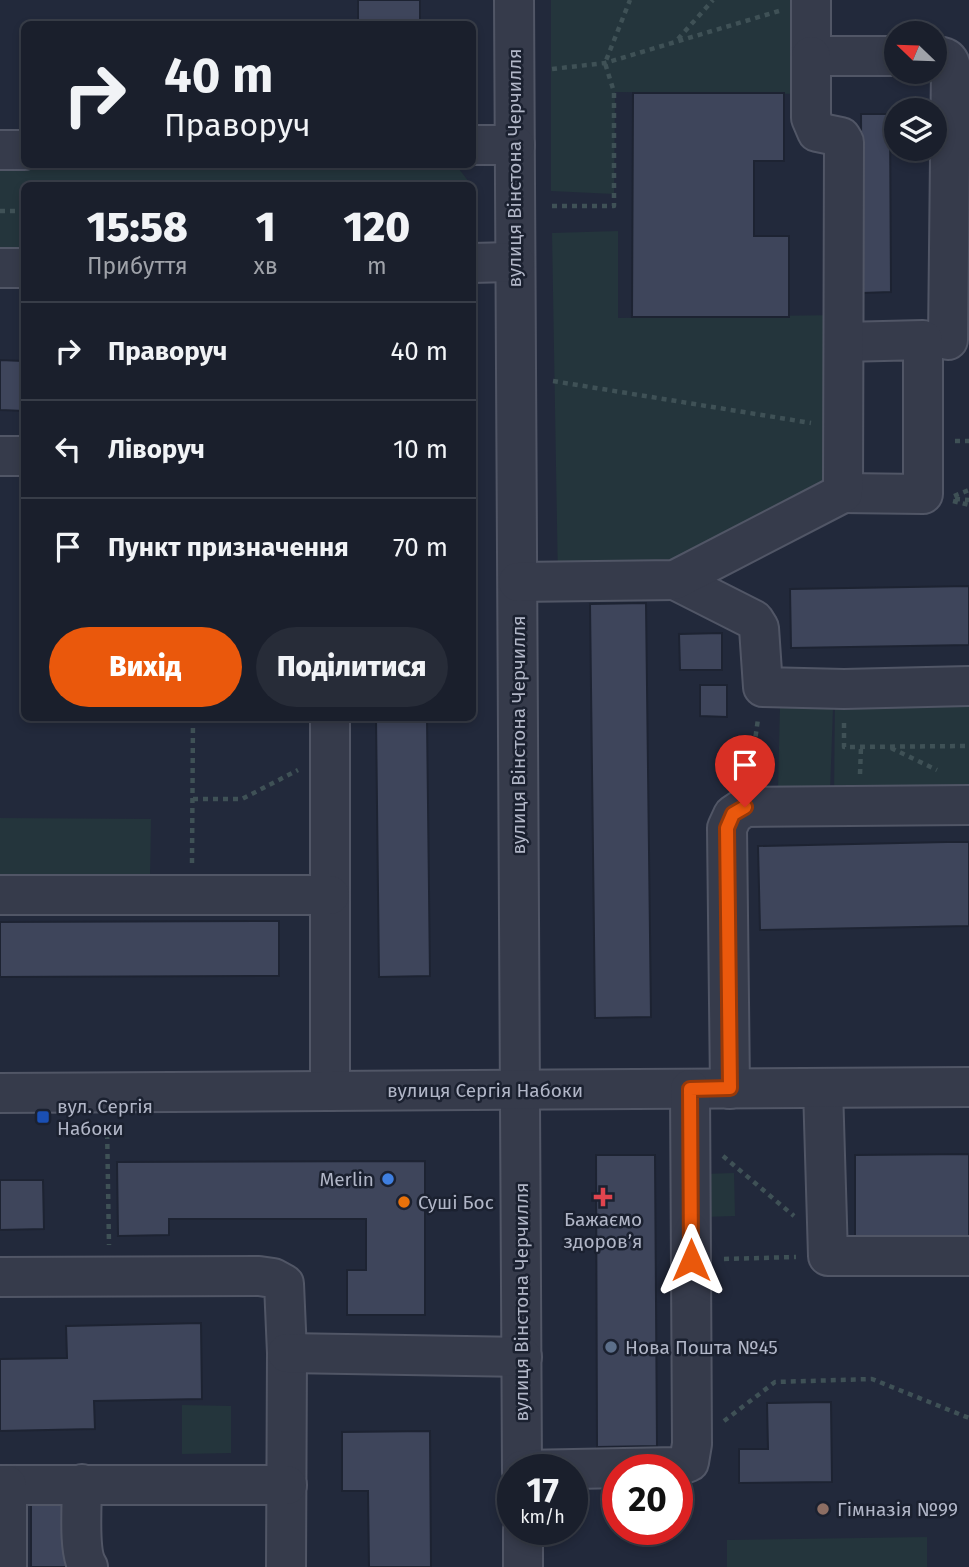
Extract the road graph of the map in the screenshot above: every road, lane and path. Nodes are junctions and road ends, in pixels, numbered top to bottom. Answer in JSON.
{"nodes":[{"id":1,"x":514,"y":0,"type":"edge"},
{"id":2,"x":630,"y":0,"type":"edge"},
{"id":3,"x":713,"y":0,"type":"edge"},
{"id":4,"x":811,"y":1,"type":"edge"},
{"id":5,"x":677,"y":41,"type":"junction"},
{"id":6,"x":811,"y":56,"type":"junction"},
{"id":7,"x":884,"y":56,"type":"edge"},
{"id":8,"x":947,"y":59,"type":"edge"},
{"id":9,"x":605,"y":64,"type":"junction"},
{"id":10,"x":552,"y":69,"type":"dead end"},
{"id":11,"x":476,"y":145,"type":"edge"},
{"id":12,"x":515,"y":145,"type":"junction"},
{"id":13,"x":0,"y":150,"type":"edge"},
{"id":14,"x":21,"y":150,"type":"edge"},
{"id":15,"x":552,"y":206,"type":"dead end"},
{"id":16,"x":0,"y":211,"type":"edge"},
{"id":17,"x":21,"y":211,"type":"edge"},
{"id":18,"x":959,"y":214,"type":"edge"},
{"id":19,"x":515,"y":262,"type":"junction"},
{"id":20,"x":476,"y":263,"type":"edge"},
{"id":21,"x":0,"y":268,"type":"edge"},
{"id":22,"x":21,"y":268,"type":"edge"},
{"id":23,"x":948,"y":340,"type":"dead end"},
{"id":24,"x":844,"y":341,"type":"junction"},
{"id":25,"x":553,"y":381,"type":"dead end"},
{"id":26,"x":843,"y":428,"type":"junction"},
{"id":27,"x":0,"y":456,"type":"edge"},
{"id":28,"x":21,"y":456,"type":"edge"},
{"id":29,"x":842,"y":493,"type":"junction"},
{"id":30,"x":675,"y":580,"type":"junction"},
{"id":31,"x":518,"y":582,"type":"junction"},
{"id":32,"x":969,"y":686,"type":"edge"},
{"id":33,"x":763,"y":687,"type":"junction"},
{"id":34,"x":193,"y":721,"type":"edge"},
{"id":35,"x":330,"y":735,"type":"edge"},
{"id":36,"x":969,"y":746,"type":"edge"},
{"id":37,"x":844,"y":747,"type":"dead end"},
{"id":38,"x":888,"y":747,"type":"junction"},
{"id":39,"x":946,"y":775,"type":"dead end"},
{"id":40,"x":193,"y":799,"type":"junction"},
{"id":41,"x":969,"y":805,"type":"edge"},
{"id":42,"x":745,"y":807,"type":"junction"},
{"id":43,"x":0,"y":895,"type":"edge"},
{"id":44,"x":192,"y":895,"type":"junction"},
{"id":45,"x":330,"y":895,"type":"junction"},
{"id":46,"x":969,"y":1087,"type":"edge"},
{"id":47,"x":730,"y":1088,"type":"junction"},
{"id":48,"x":823,"y":1088,"type":"junction"},
{"id":49,"x":690,"y":1089,"type":"junction"},
{"id":50,"x":520,"y":1090,"type":"junction"},
{"id":51,"x":330,"y":1091,"type":"junction"},
{"id":52,"x":0,"y":1093,"type":"edge"},
{"id":53,"x":107,"y":1124,"type":"dead end"},
{"id":54,"x":690,"y":1129,"type":"junction"},
{"id":55,"x":828,"y":1250,"type":"junction"},
{"id":56,"x":969,"y":1256,"type":"edge"},
{"id":57,"x":691,"y":1260,"type":"junction"},
{"id":58,"x":109,"y":1276,"type":"junction"},
{"id":59,"x":0,"y":1277,"type":"edge"},
{"id":60,"x":288,"y":1353,"type":"junction"},
{"id":61,"x":522,"y":1357,"type":"junction"},
{"id":62,"x":969,"y":1418,"type":"edge"},
{"id":63,"x":692,"y":1444,"type":"junction"},
{"id":64,"x":522,"y":1454,"type":"edge"},
{"id":65,"x":588,"y":1469,"type":"edge"},
{"id":66,"x":82,"y":1484,"type":"junction"},
{"id":67,"x":3,"y":1485,"type":"edge"},
{"id":68,"x":287,"y":1485,"type":"junction"},
{"id":69,"x":523,"y":1545,"type":"edge"},
{"id":70,"x":7,"y":1567,"type":"edge"},
{"id":71,"x":88,"y":1567,"type":"edge"},
{"id":72,"x":286,"y":1567,"type":"edge"},
{"id":73,"x":523,"y":1567,"type":"edge"}],
"edges":[{"from":1,"to":12,"type":"street","name":"вулиця Вінстона Черчилля"},
{"from":2,"to":9,"type":"path"},
{"from":3,"to":5,"type":"path"},
{"from":4,"to":5,"type":"path"},
{"from":4,"to":6,"type":"street"},
{"from":5,"to":9,"type":"path"},
{"from":6,"to":7,"type":"street"},
{"from":6,"to":24,"type":"street"},
{"from":8,"to":18,"type":"street"},
{"from":9,"to":10,"type":"path"},
{"from":9,"to":15,"type":"path"},
{"from":11,"to":12,"type":"street"},
{"from":12,"to":19,"type":"street","name":"вулиця Вінстона Черчилля"},
{"from":13,"to":14,"type":"street"},
{"from":16,"to":17,"type":"path"},
{"from":18,"to":23,"type":"street"},
{"from":19,"to":20,"type":"street"},
{"from":19,"to":31,"type":"street","name":"вулиця Вінстона Черчилля"},
{"from":21,"to":22,"type":"street"},
{"from":24,"to":26,"type":"street"},
{"from":24,"to":29,"type":"street"},
{"from":25,"to":26,"type":"path"},
{"from":26,"to":29,"type":"street"},
{"from":27,"to":28,"type":"street"},
{"from":29,"to":30,"type":"street"},
{"from":30,"to":31,"type":"street"},
{"from":30,"to":33,"type":"street"},
{"from":31,"to":50,"type":"street","name":"вулиця Вінстона Черчилля"},
{"from":32,"to":33,"type":"street"},
{"from":33,"to":42,"type":"path"},
{"from":34,"to":40,"type":"path"},
{"from":35,"to":40,"type":"path"},
{"from":35,"to":45,"type":"street"},
{"from":36,"to":38,"type":"path"},
{"from":37,"to":38,"type":"path"},
{"from":38,"to":39,"type":"path"},
{"from":40,"to":44,"type":"path"},
{"from":41,"to":42,"type":"street"},
{"from":42,"to":47,"type":"street"},
{"from":43,"to":44,"type":"street"},
{"from":44,"to":45,"type":"street"},
{"from":45,"to":51,"type":"street"},
{"from":46,"to":48,"type":"street","name":"вулиця Сергія Набоки"},
{"from":47,"to":48,"type":"street","name":"вулиця Сергія Набоки"},
{"from":47,"to":49,"type":"street","name":"вулиця Сергія Набоки"},
{"from":48,"to":55,"type":"street"},
{"from":49,"to":50,"type":"street","name":"вулиця Сергія Набоки"},
{"from":49,"to":54,"type":"street"},
{"from":50,"to":51,"type":"street","name":"вулиця Сергія Набоки"},
{"from":50,"to":61,"type":"street","name":"вулиця Вінстона Черчилля"},
{"from":51,"to":52,"type":"street","name":"вулиця Сергія Набоки"},
{"from":53,"to":58,"type":"path"},
{"from":54,"to":55,"type":"path"},
{"from":54,"to":57,"type":"street"},
{"from":55,"to":56,"type":"street"},
{"from":55,"to":57,"type":"path"},
{"from":57,"to":63,"type":"street"},
{"from":58,"to":59,"type":"street"},
{"from":58,"to":60,"type":"street"},
{"from":60,"to":61,"type":"street"},
{"from":60,"to":68,"type":"street"},
{"from":61,"to":64,"type":"street","name":"вулиця Вінстона Черчилля"},
{"from":62,"to":63,"type":"path"},
{"from":63,"to":65,"type":"street"},
{"from":66,"to":67,"type":"street"},
{"from":66,"to":68,"type":"street"},
{"from":66,"to":71,"type":"street"},
{"from":67,"to":70,"type":"street"},
{"from":68,"to":72,"type":"street"},
{"from":69,"to":73,"type":"street"}]}
